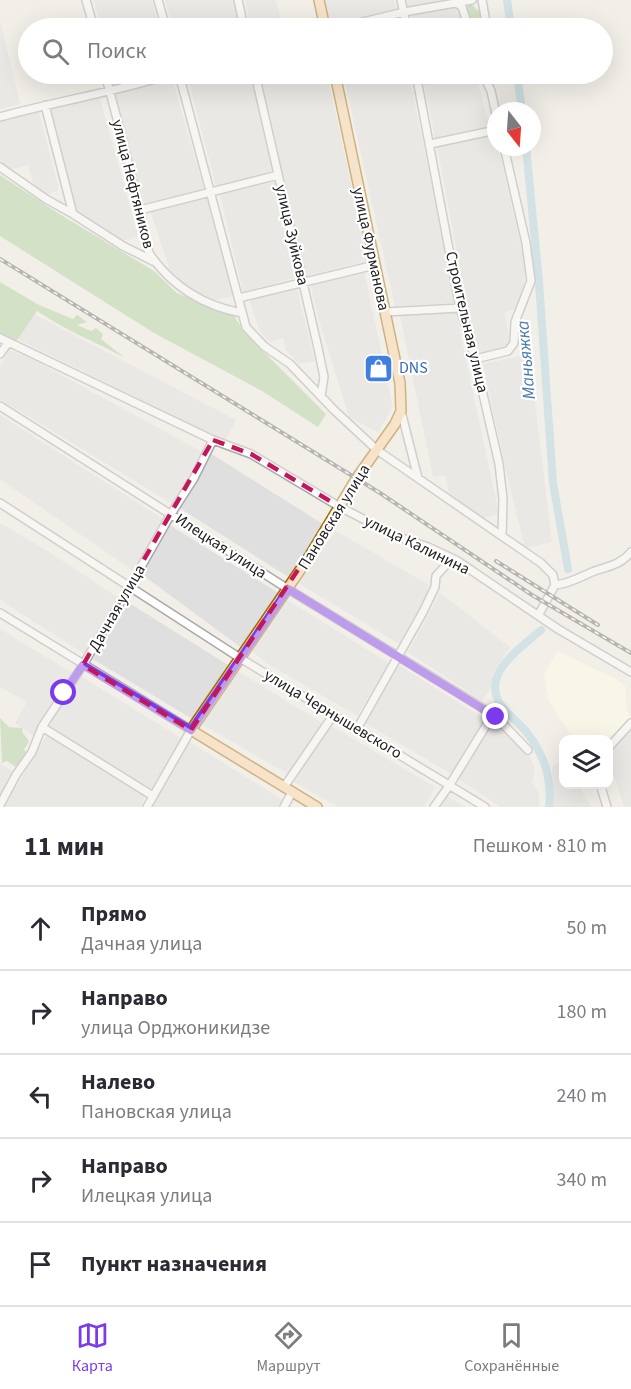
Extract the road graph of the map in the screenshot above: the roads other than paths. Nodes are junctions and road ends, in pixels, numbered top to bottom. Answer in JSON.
{"nodes":[{"id":1,"x":86,"y":0,"type":"edge"},
{"id":2,"x":158,"y":0,"type":"edge"},
{"id":3,"x":238,"y":0,"type":"edge"},
{"id":4,"x":319,"y":0,"type":"edge"},
{"id":5,"x":401,"y":0,"type":"edge"},
{"id":6,"x":472,"y":0,"type":"edge"},
{"id":7,"x":482,"y":0,"type":"edge"},
{"id":8,"x":457,"y":2,"type":"edge"},
{"id":9,"x":404,"y":12,"type":"junction"},
{"id":10,"x":91,"y":18,"type":"edge"},
{"id":11,"x":163,"y":18,"type":"edge"},
{"id":12,"x":242,"y":18,"type":"edge"},
{"id":13,"x":323,"y":18,"type":"edge"},
{"id":14,"x":379,"y":18,"type":"edge"},
{"id":15,"x":405,"y":18,"type":"edge"},
{"id":16,"x":466,"y":18,"type":"edge"},
{"id":17,"x":485,"y":18,"type":"edge"},
{"id":18,"x":108,"y":84,"type":"edge"},
{"id":19,"x":133,"y":84,"type":"edge"},
{"id":20,"x":182,"y":84,"type":"edge"},
{"id":21,"x":257,"y":84,"type":"edge"},
{"id":22,"x":337,"y":84,"type":"edge"},
{"id":23,"x":418,"y":84,"type":"edge"},
{"id":24,"x":488,"y":84,"type":"edge"},
{"id":25,"x":491,"y":84,"type":"edge"},
{"id":26,"x":110,"y":90,"type":"junction"},
{"id":27,"x":491,"y":91,"type":"junction"},
{"id":28,"x":493,"y":102,"type":"edge"},
{"id":29,"x":45,"y":105,"type":"junction"},
{"id":30,"x":0,"y":117,"type":"edge"},
{"id":31,"x":487,"y":132,"type":"edge"},
{"id":32,"x":430,"y":144,"type":"junction"},
{"id":33,"x":506,"y":156,"type":"edge"},
{"id":34,"x":0,"y":167,"type":"edge"},
{"id":35,"x":278,"y":175,"type":"junction"},
{"id":36,"x":211,"y":192,"type":"junction"},
{"id":37,"x":140,"y":210,"type":"junction"},
{"id":38,"x":73,"y":214,"type":"junction"},
{"id":39,"x":156,"y":262,"type":"junction"},
{"id":40,"x":375,"y":265,"type":"junction"},
{"id":41,"x":303,"y":281,"type":"junction"},
{"id":42,"x":239,"y":298,"type":"junction"},
{"id":43,"x":460,"y":308,"type":"junction"},
{"id":44,"x":385,"y":312,"type":"junction"},
{"id":45,"x":242,"y":313,"type":"junction"},
{"id":46,"x":0,"y":338,"type":"edge"},
{"id":47,"x":8,"y":342,"type":"junction"},
{"id":48,"x":0,"y":354,"type":"edge"},
{"id":49,"x":475,"y":359,"type":"junction"},
{"id":50,"x":321,"y":396,"type":"junction"},
{"id":51,"x":0,"y":406,"type":"edge"},
{"id":52,"x":401,"y":411,"type":"junction"},
{"id":53,"x":395,"y":424,"type":"joint"},
{"id":54,"x":213,"y":440,"type":"junction"},
{"id":55,"x":377,"y":450,"type":"junction"},
{"id":56,"x":418,"y":478,"type":"junction"},
{"id":57,"x":0,"y":503,"type":"edge"},
{"id":58,"x":340,"y":507,"type":"junction"},
{"id":59,"x":171,"y":514,"type":"junction"},
{"id":60,"x":502,"y":535,"type":"junction"},
{"id":61,"x":631,"y":552,"type":"edge"},
{"id":62,"x":456,"y":560,"type":"junction"},
{"id":63,"x":555,"y":585,"type":"junction"},
{"id":64,"x":129,"y":588,"type":"junction"},
{"id":65,"x":288,"y":589,"type":"junction"},
{"id":66,"x":0,"y":613,"type":"edge"},
{"id":67,"x":539,"y":614,"type":"junction"},
{"id":68,"x":240,"y":658,"type":"junction"},
{"id":69,"x":399,"y":658,"type":"junction"},
{"id":70,"x":83,"y":665,"type":"junction"},
{"id":71,"x":631,"y":672,"type":"edge"},
{"id":72,"x":334,"y":714,"type":"junction"},
{"id":73,"x":496,"y":717,"type":"junction"},
{"id":74,"x":631,"y":723,"type":"edge"},
{"id":75,"x":42,"y":728,"type":"junction"},
{"id":76,"x":357,"y":729,"type":"junction"},
{"id":77,"x":191,"y":730,"type":"junction"},
{"id":78,"x":613,"y":743,"type":"edge"},
{"id":79,"x":528,"y":750,"type":"dead end"},
{"id":80,"x":450,"y":786,"type":"junction"},
{"id":81,"x":602,"y":789,"type":"edge"},
{"id":82,"x":288,"y":790,"type":"junction"},
{"id":83,"x":153,"y":796,"type":"junction"},
{"id":84,"x":0,"y":805,"type":"edge"},
{"id":85,"x":147,"y":807,"type":"edge"},
{"id":86,"x":284,"y":807,"type":"edge"},
{"id":87,"x":317,"y":807,"type":"edge"},
{"id":88,"x":434,"y":807,"type":"edge"},
{"id":89,"x":484,"y":807,"type":"edge"},
{"id":90,"x":607,"y":807,"type":"edge"}],
"edges":[{"from":1,"to":10,"type":"street"},
{"from":2,"to":11,"type":"street"},
{"from":3,"to":12,"type":"street"},
{"from":4,"to":13,"type":"main road"},
{"from":5,"to":9,"type":"street"},
{"from":6,"to":8,"type":"street"},
{"from":7,"to":17,"type":"street"},
{"from":8,"to":9,"type":"street"},
{"from":8,"to":16,"type":"street"},
{"from":9,"to":14,"type":"street"},
{"from":9,"to":15,"type":"street"},
{"from":18,"to":26,"type":"street","name":"улица Нефтяников"},
{"from":19,"to":26,"type":"street"},
{"from":20,"to":36,"type":"street"},
{"from":21,"to":35,"type":"street","name":"улица Зуйкова"},
{"from":22,"to":40,"type":"main road","name":"улица Фурманова"},
{"from":23,"to":32,"type":"street","name":"Строительная улица"},
{"from":24,"to":27,"type":"street"},
{"from":25,"to":27,"type":"street"},
{"from":26,"to":29,"type":"street"},
{"from":26,"to":37,"type":"street","name":"улица Нефтяников"},
{"from":27,"to":28,"type":"street"},
{"from":29,"to":30,"type":"street"},
{"from":29,"to":38,"type":"street"},
{"from":31,"to":32,"type":"street"},
{"from":32,"to":43,"type":"street","name":"Строительная улица"},
{"from":33,"to":49,"type":"street"},
{"from":34,"to":38,"type":"street"},
{"from":35,"to":36,"type":"street"},
{"from":35,"to":41,"type":"street","name":"улица Зуйкова"},
{"from":36,"to":37,"type":"street"},
{"from":36,"to":42,"type":"street"},
{"from":37,"to":39,"type":"street","name":"улица Нефтяников"},
{"from":38,"to":39,"type":"street"},
{"from":39,"to":45,"type":"street","name":"улица Нефтяников"},
{"from":40,"to":41,"type":"street"},
{"from":40,"to":44,"type":"main road","name":"улица Фурманова"},
{"from":41,"to":42,"type":"street"},
{"from":41,"to":50,"type":"street","name":"улица Зуйкова"},
{"from":42,"to":45,"type":"street"},
{"from":43,"to":44,"type":"street"},
{"from":43,"to":49,"type":"street","name":"Строительная улица"},
{"from":44,"to":52,"type":"main road","name":"улица Фурманова"},
{"from":45,"to":50,"type":"street"},
{"from":46,"to":47,"type":"street","name":"улица Калинина"},
{"from":47,"to":48,"type":"street"},
{"from":47,"to":54,"type":"street","name":"улица Калинина"},
{"from":49,"to":60,"type":"street","name":"Строительная улица"},
{"from":50,"to":55,"type":"street"},
{"from":51,"to":59,"type":"street","name":"Илецкая улица"},
{"from":52,"to":53,"type":"main road","name":"улица Фурманова"},
{"from":52,"to":56,"type":"street"},
{"from":53,"to":55,"type":"main road","name":"Пановская улица"},
{"from":54,"to":58,"type":"street","name":"улица Калинина"},
{"from":54,"to":59,"type":"street","name":"Дачная улица"},
{"from":55,"to":56,"type":"street"},
{"from":55,"to":58,"type":"main road","name":"Пановская улица"},
{"from":56,"to":60,"type":"street"},
{"from":57,"to":64,"type":"street","name":"улица Чернышевского"},
{"from":58,"to":62,"type":"street","name":"улица Калинина"},
{"from":58,"to":65,"type":"main road","name":"Пановская улица"},
{"from":59,"to":64,"type":"street","name":"Дачная улица"},
{"from":59,"to":65,"type":"street","name":"Илецкая улица"},
{"from":60,"to":63,"type":"street"},
{"from":61,"to":63,"type":"street"},
{"from":62,"to":67,"type":"street","name":"улица Калинина"},
{"from":62,"to":69,"type":"street"},
{"from":63,"to":67,"type":"street"},
{"from":64,"to":68,"type":"street","name":"улица Чернышевского"},
{"from":64,"to":70,"type":"street","name":"Дачная улица"},
{"from":65,"to":68,"type":"main road","name":"Пановская улица"},
{"from":65,"to":69,"type":"street","name":"Илецкая улица"},
{"from":66,"to":70,"type":"street"},
{"from":67,"to":71,"type":"street","name":"улица Калинина"},
{"from":68,"to":72,"type":"street","name":"улица Чернышевского"},
{"from":68,"to":77,"type":"main road","name":"Пановская улица"},
{"from":69,"to":73,"type":"street","name":"Илецкая улица"},
{"from":69,"to":76,"type":"street"},
{"from":70,"to":75,"type":"street","name":"Дачная улица"},
{"from":70,"to":77,"type":"street"},
{"from":72,"to":76,"type":"street","name":"улица Чернышевского"},
{"from":72,"to":82,"type":"street"},
{"from":73,"to":79,"type":"street","name":"Илецкая улица"},
{"from":73,"to":80,"type":"street"},
{"from":74,"to":78,"type":"street"},
{"from":75,"to":83,"type":"street"},
{"from":75,"to":84,"type":"street","name":"Дачная улица"},
{"from":76,"to":80,"type":"street","name":"улица Чернышевского"},
{"from":77,"to":82,"type":"main road"},
{"from":77,"to":83,"type":"street"},
{"from":80,"to":88,"type":"street"},
{"from":80,"to":89,"type":"street","name":"улица Чернышевского"},
{"from":81,"to":90,"type":"street"},
{"from":82,"to":86,"type":"street"},
{"from":82,"to":87,"type":"main road"},
{"from":83,"to":85,"type":"street"}]}
